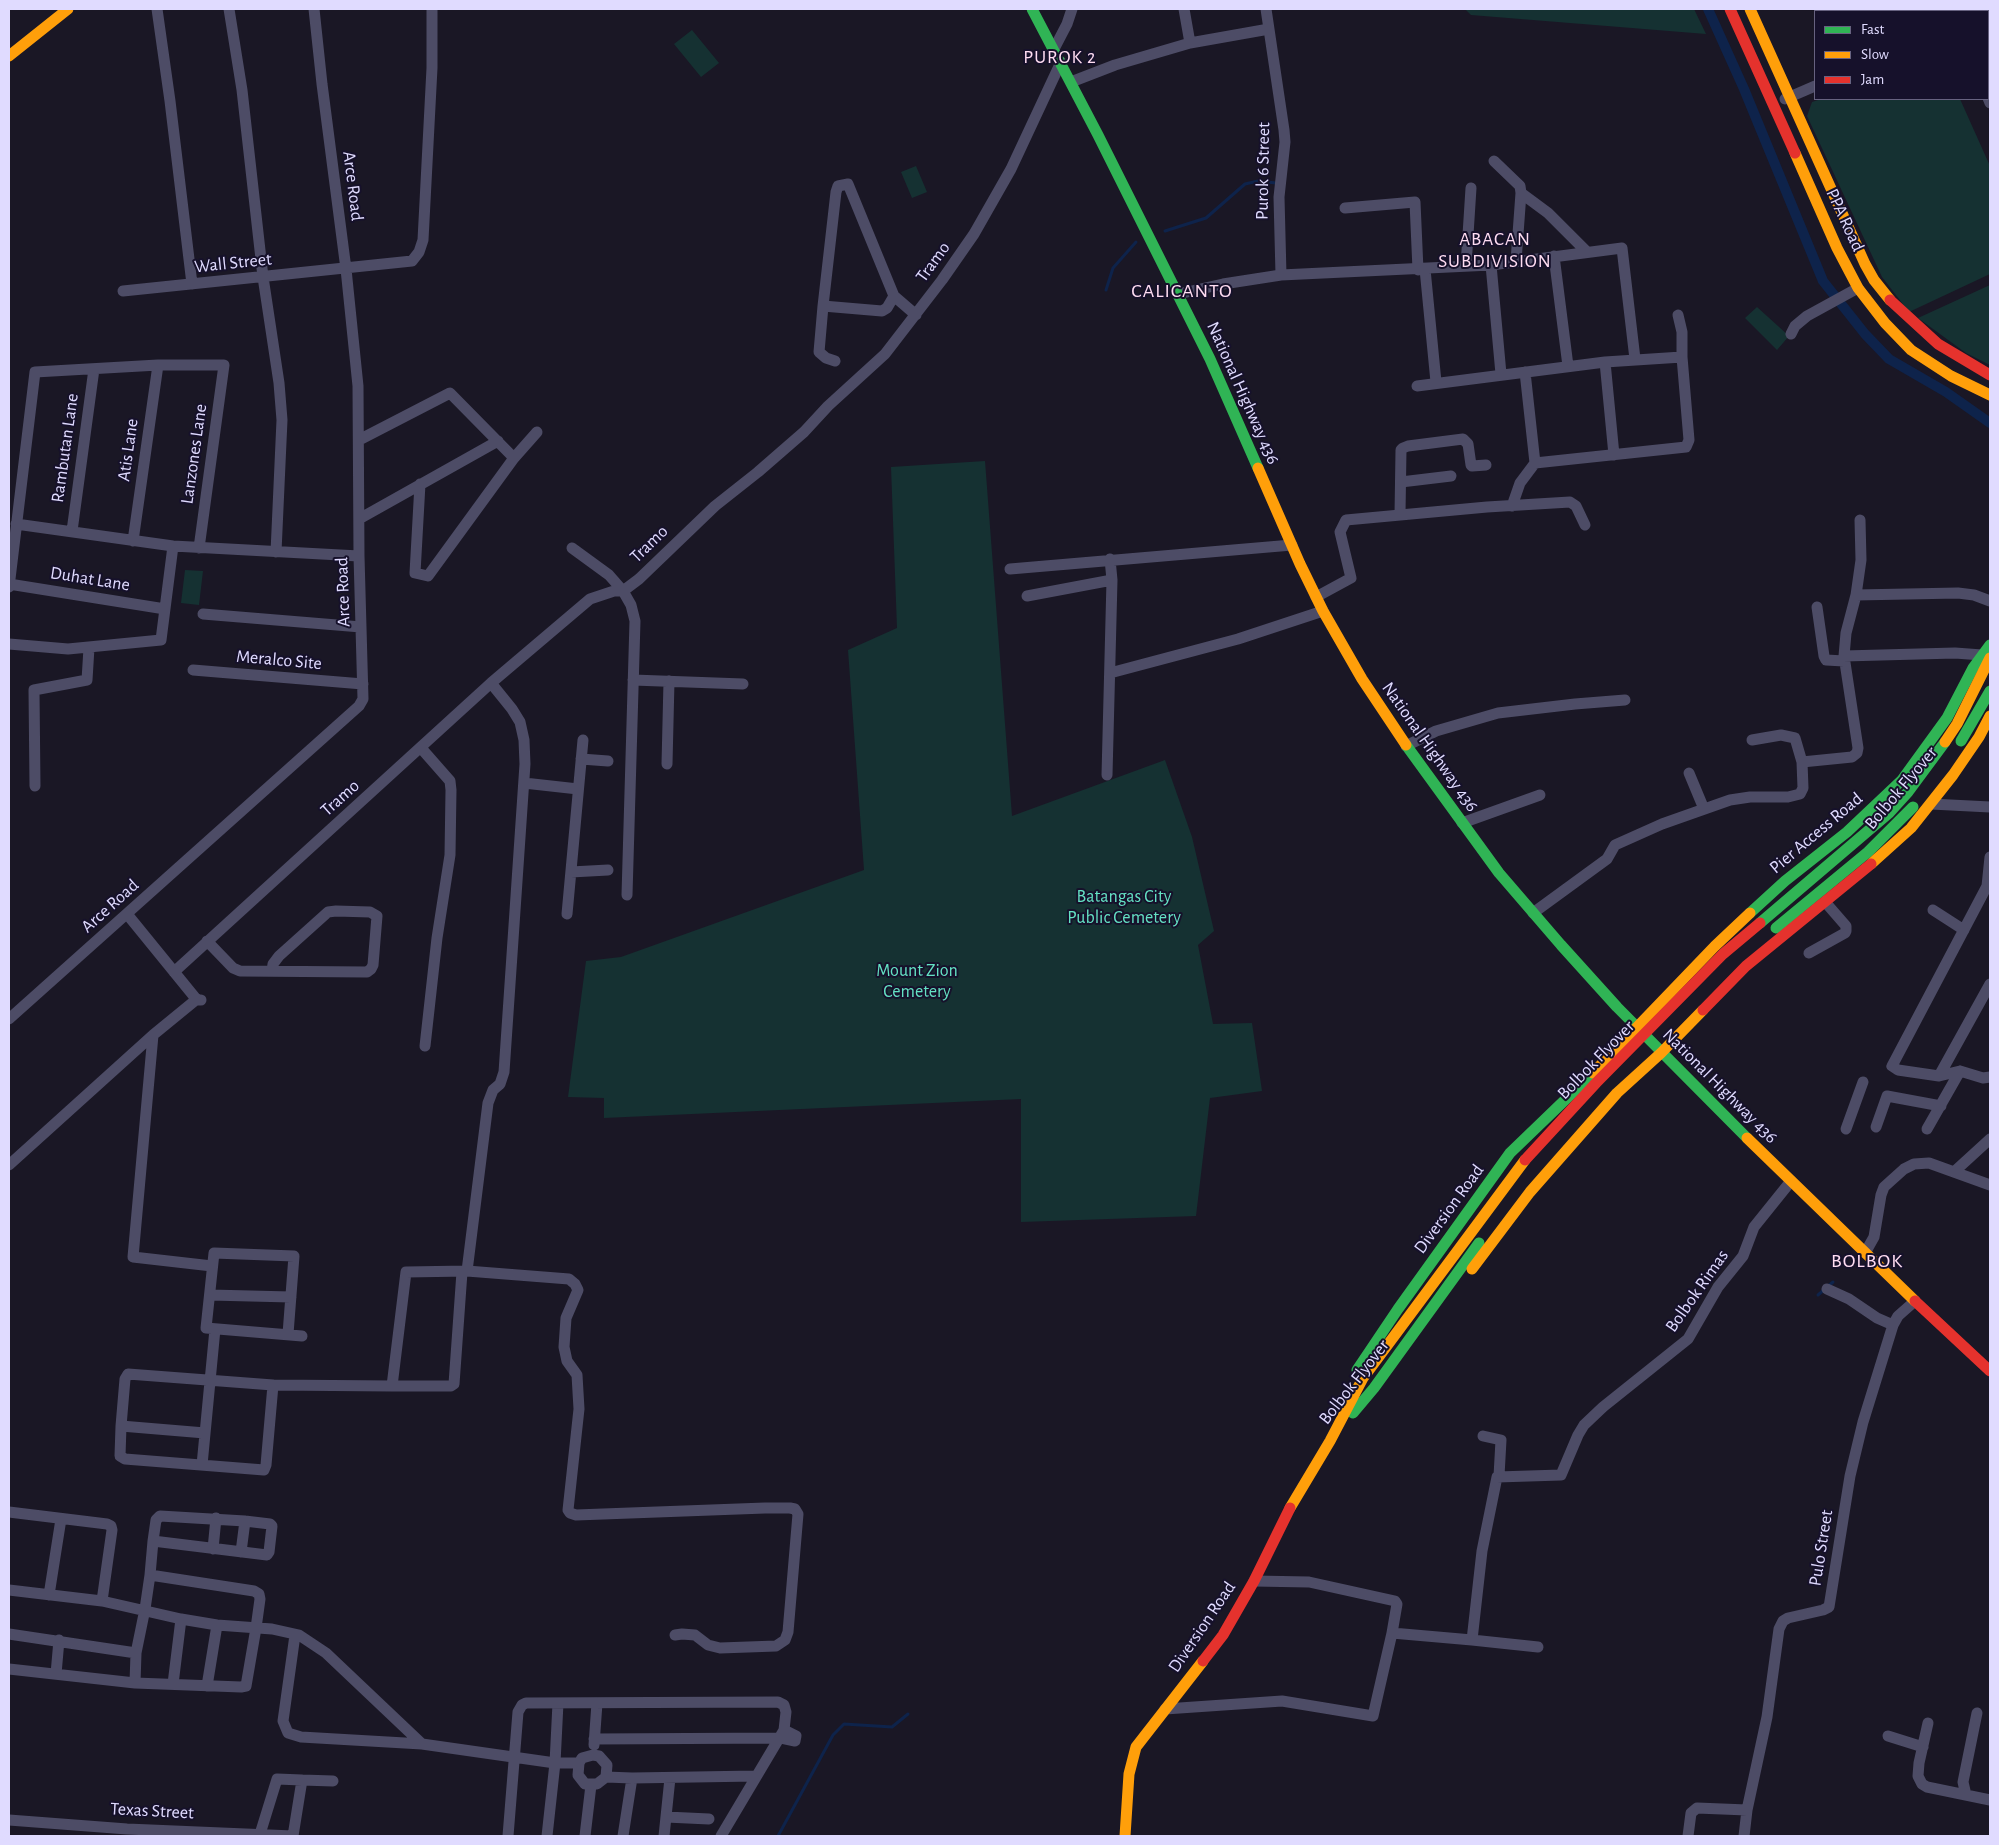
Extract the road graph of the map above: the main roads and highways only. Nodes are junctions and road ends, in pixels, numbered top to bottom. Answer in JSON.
{"nodes":[{"id":1,"x":68,"y":9,"type":"edge"},
{"id":2,"x":1032,"y":9,"type":"edge"},
{"id":3,"x":1730,"y":9,"type":"edge"},
{"id":4,"x":1750,"y":9,"type":"edge"},
{"id":5,"x":9,"y":56,"type":"edge"},
{"id":6,"x":1990,"y":375,"type":"edge"},
{"id":7,"x":1990,"y":395,"type":"edge"},
{"id":8,"x":1990,"y":645,"type":"edge"},
{"id":9,"x":1986,"y":657,"type":"edge"},
{"id":10,"x":1990,"y":691,"type":"edge"},
{"id":11,"x":1990,"y":716,"type":"edge"},
{"id":12,"x":1956,"y":750,"type":"dead end"},
{"id":13,"x":1923,"y":794,"type":"dead end"},
{"id":14,"x":1732,"y":964,"type":"dead end"},
{"id":15,"x":1636,"y":1027,"type":"junction"},
{"id":16,"x":1659,"y":1037,"type":"dead end"},
{"id":17,"x":1660,"y":1053,"type":"junction"},
{"id":18,"x":1549,"y":1152,"type":"dead end"},
{"id":19,"x":1525,"y":1180,"type":"dead end"},
{"id":20,"x":1990,"y":1371,"type":"edge"},
{"id":21,"x":1330,"y":1441,"type":"junction"},
{"id":22,"x":1124,"y":1836,"type":"edge"}],
"edges":[{"from":1,"to":5,"type":"main road"},
{"from":2,"to":15,"type":"main road","name":"National Highway 436"},
{"from":3,"to":7,"type":"main road","name":"PPA Road"},
{"from":4,"to":6,"type":"main road"},
{"from":8,"to":9,"type":"main road","name":"Pier Access Road"},
{"from":9,"to":15,"type":"main road","name":"Pier Access Road"},
{"from":9,"to":21,"type":"main road","name":"Bolbok Flyover"},
{"from":10,"to":12,"type":"main road","name":"Bolbok Flyover"},
{"from":11,"to":17,"type":"main road"},
{"from":13,"to":14,"type":"main road","name":"Bolbok Flyover"},
{"from":15,"to":17,"type":"main road","name":"National Highway 436"},
{"from":15,"to":21,"type":"main road","name":"Diversion Road"},
{"from":16,"to":18,"type":"main road","name":"Bolbok Flyover"},
{"from":17,"to":20,"type":"main road","name":"National Highway 436"},
{"from":17,"to":21,"type":"main road","name":"Diversion Road"},
{"from":19,"to":21,"type":"main road","name":"Bolbok Flyover"},
{"from":21,"to":22,"type":"main road","name":"Diversion Road"}]}
